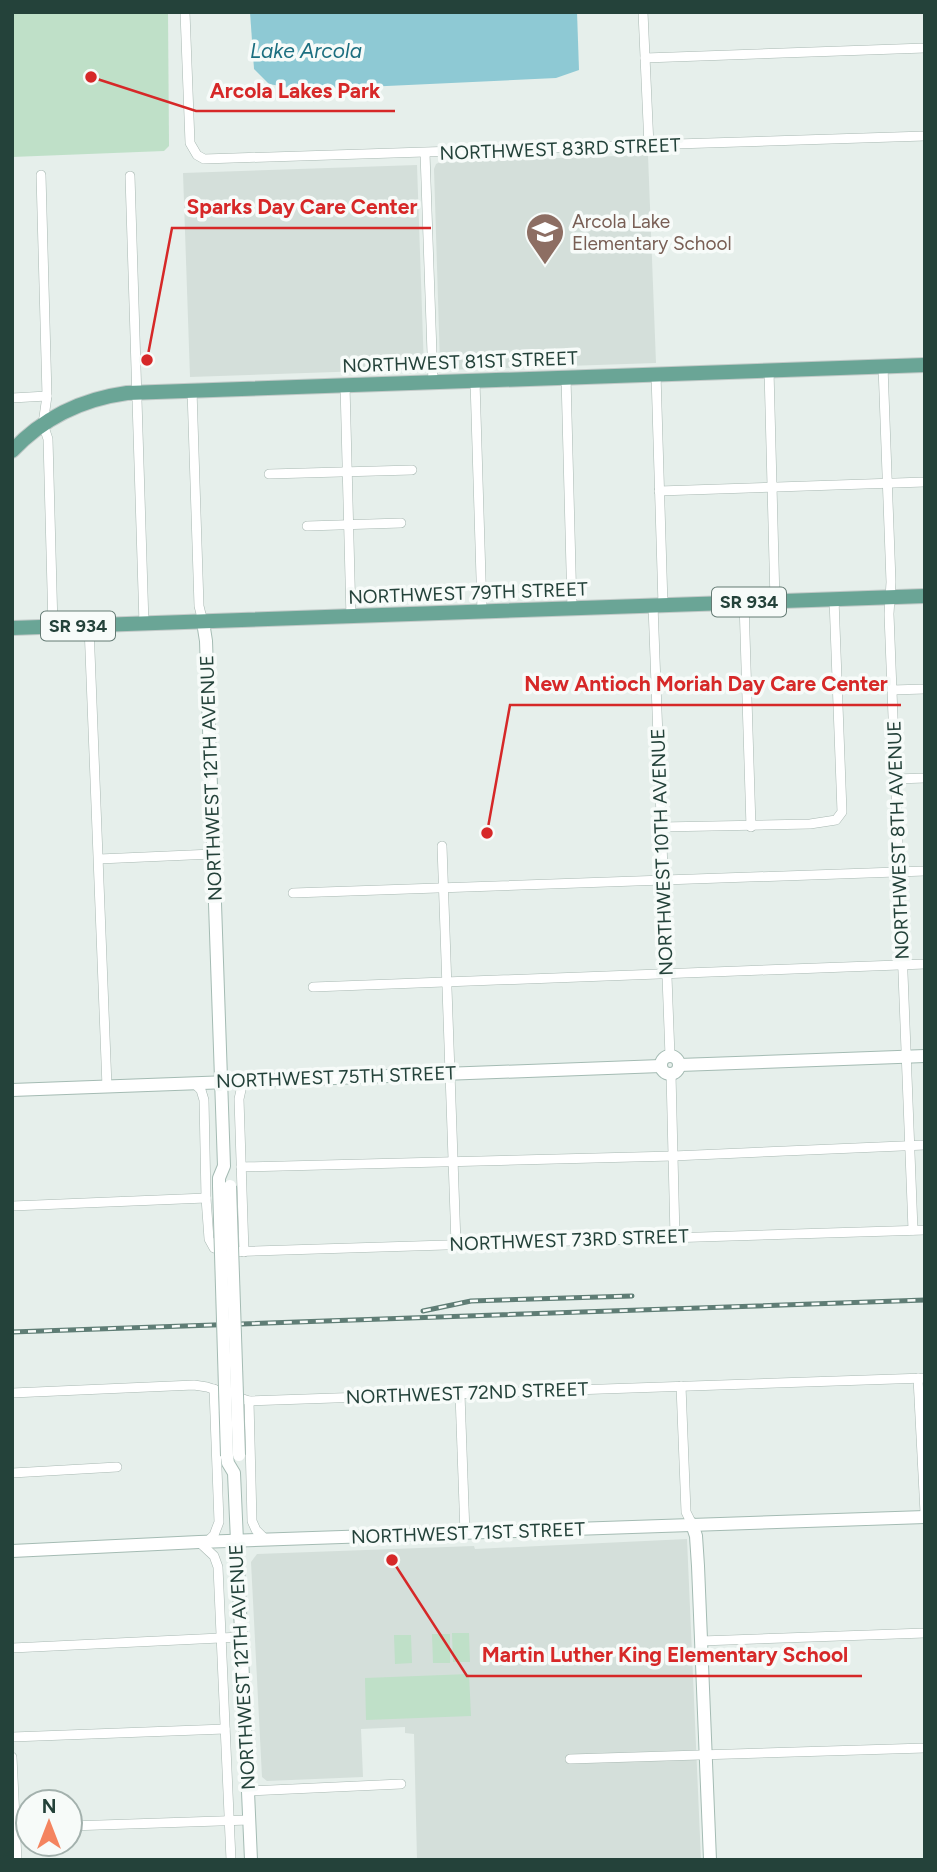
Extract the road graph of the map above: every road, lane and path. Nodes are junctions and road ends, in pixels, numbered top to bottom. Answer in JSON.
{"nodes":[{"id":1,"x":185,"y":12,"type":"edge"},
{"id":2,"x":643,"y":12,"type":"edge"},
{"id":3,"x":925,"y":48,"type":"edge"},
{"id":4,"x":645,"y":58,"type":"junction"},
{"id":5,"x":925,"y":136,"type":"edge"},
{"id":6,"x":649,"y":146,"type":"junction"},
{"id":7,"x":425,"y":153,"type":"junction"},
{"id":8,"x":41,"y":175,"type":"dead end"},
{"id":9,"x":130,"y":176,"type":"dead end"},
{"id":10,"x":925,"y":365,"type":"edge"},
{"id":11,"x":883,"y":366,"type":"junction"},
{"id":12,"x":769,"y":370,"type":"junction"},
{"id":13,"x":656,"y":374,"type":"junction"},
{"id":14,"x":566,"y":377,"type":"junction"},
{"id":15,"x":475,"y":380,"type":"junction"},
{"id":16,"x":433,"y":382,"type":"junction"},
{"id":17,"x":345,"y":385,"type":"junction"},
{"id":18,"x":192,"y":390,"type":"junction"},
{"id":19,"x":137,"y":392,"type":"junction"},
{"id":20,"x":47,"y":396,"type":"junction"},
{"id":21,"x":12,"y":398,"type":"edge"},
{"id":22,"x":69,"y":409,"type":"junction"},
{"id":23,"x":43,"y":424,"type":"junction"},
{"id":24,"x":12,"y":451,"type":"edge"},
{"id":25,"x":412,"y":470,"type":"dead end"},
{"id":26,"x":346,"y":472,"type":"junction"},
{"id":27,"x":269,"y":474,"type":"dead end"},
{"id":28,"x":925,"y":482,"type":"edge"},
{"id":29,"x":888,"y":483,"type":"junction"},
{"id":30,"x":772,"y":487,"type":"junction"},
{"id":31,"x":659,"y":491,"type":"junction"},
{"id":32,"x":401,"y":523,"type":"dead end"},
{"id":33,"x":348,"y":525,"type":"junction"},
{"id":34,"x":307,"y":526,"type":"dead end"},
{"id":35,"x":925,"y":596,"type":"edge"},
{"id":36,"x":890,"y":597,"type":"junction"},
{"id":37,"x":834,"y":599,"type":"junction"},
{"id":38,"x":775,"y":601,"type":"junction"},
{"id":39,"x":744,"y":602,"type":"junction"},
{"id":40,"x":658,"y":605,"type":"junction"},
{"id":41,"x":572,"y":608,"type":"junction"},
{"id":42,"x":482,"y":611,"type":"junction"},
{"id":43,"x":351,"y":617,"type":"junction"},
{"id":44,"x":202,"y":622,"type":"junction"},
{"id":45,"x":144,"y":624,"type":"junction"},
{"id":46,"x":89,"y":626,"type":"junction"},
{"id":47,"x":53,"y":627,"type":"junction"},
{"id":48,"x":12,"y":628,"type":"edge"},
{"id":49,"x":925,"y":689,"type":"edge"},
{"id":50,"x":892,"y":690,"type":"junction"},
{"id":51,"x":925,"y":778,"type":"edge"},
{"id":52,"x":896,"y":779,"type":"junction"},
{"id":53,"x":661,"y":827,"type":"junction"},
{"id":54,"x":751,"y":827,"type":"junction"},
{"id":55,"x":442,"y":846,"type":"dead end"},
{"id":56,"x":213,"y":854,"type":"junction"},
{"id":57,"x":99,"y":859,"type":"junction"},
{"id":58,"x":925,"y":871,"type":"edge"},
{"id":59,"x":899,"y":872,"type":"junction"},
{"id":60,"x":662,"y":881,"type":"junction"},
{"id":61,"x":443,"y":888,"type":"junction"},
{"id":62,"x":293,"y":893,"type":"dead end"},
{"id":63,"x":902,"y":964,"type":"junction"},
{"id":64,"x":925,"y":964,"type":"edge"},
{"id":65,"x":667,"y":973,"type":"junction"},
{"id":66,"x":446,"y":981,"type":"junction"},
{"id":67,"x":313,"y":987,"type":"dead end"},
{"id":68,"x":906,"y":1056,"type":"junction"},
{"id":69,"x":925,"y":1056,"type":"edge"},
{"id":70,"x":670,"y":1065,"type":"junction"},
{"id":71,"x":450,"y":1073,"type":"junction"},
{"id":72,"x":243,"y":1081,"type":"junction"},
{"id":73,"x":221,"y":1082,"type":"junction"},
{"id":74,"x":194,"y":1083,"type":"junction"},
{"id":75,"x":107,"y":1087,"type":"junction"},
{"id":76,"x":12,"y":1090,"type":"edge"},
{"id":77,"x":925,"y":1145,"type":"edge"},
{"id":78,"x":909,"y":1146,"type":"junction"},
{"id":79,"x":673,"y":1156,"type":"junction"},
{"id":80,"x":453,"y":1161,"type":"junction"},
{"id":81,"x":241,"y":1167,"type":"junction"},
{"id":82,"x":206,"y":1198,"type":"junction"},
{"id":83,"x":12,"y":1206,"type":"edge"},
{"id":84,"x":913,"y":1230,"type":"junction"},
{"id":85,"x":925,"y":1230,"type":"edge"},
{"id":86,"x":676,"y":1237,"type":"junction"},
{"id":87,"x":456,"y":1244,"type":"junction"},
{"id":88,"x":244,"y":1252,"type":"junction"},
{"id":89,"x":921,"y":1378,"type":"edge"},
{"id":90,"x":681,"y":1386,"type":"junction"},
{"id":91,"x":214,"y":1389,"type":"junction"},
{"id":92,"x":12,"y":1393,"type":"edge"},
{"id":93,"x":460,"y":1394,"type":"junction"},
{"id":94,"x":249,"y":1401,"type":"junction"},
{"id":95,"x":117,"y":1467,"type":"dead end"},
{"id":96,"x":12,"y":1473,"type":"edge"},
{"id":97,"x":925,"y":1515,"type":"edge"},
{"id":98,"x":692,"y":1524,"type":"junction"},
{"id":99,"x":465,"y":1534,"type":"junction"},
{"id":100,"x":266,"y":1540,"type":"junction"},
{"id":101,"x":236,"y":1541,"type":"junction"},
{"id":102,"x":203,"y":1542,"type":"junction"},
{"id":103,"x":12,"y":1551,"type":"edge"},
{"id":104,"x":925,"y":1633,"type":"edge"},
{"id":105,"x":241,"y":1637,"type":"junction"},
{"id":106,"x":221,"y":1638,"type":"junction"},
{"id":107,"x":701,"y":1641,"type":"junction"},
{"id":108,"x":12,"y":1648,"type":"edge"},
{"id":109,"x":225,"y":1729,"type":"junction"},
{"id":110,"x":12,"y":1737,"type":"edge"},
{"id":111,"x":925,"y":1748,"type":"edge"},
{"id":112,"x":706,"y":1755,"type":"junction"},
{"id":113,"x":12,"y":1757,"type":"edge"},
{"id":114,"x":570,"y":1759,"type":"dead end"},
{"id":115,"x":401,"y":1784,"type":"dead end"},
{"id":116,"x":248,"y":1791,"type":"junction"},
{"id":117,"x":249,"y":1820,"type":"junction"},
{"id":118,"x":229,"y":1821,"type":"junction"},
{"id":119,"x":84,"y":1826,"type":"edge"},
{"id":120,"x":14,"y":1828,"type":"edge"},
{"id":121,"x":231,"y":1860,"type":"edge"},
{"id":122,"x":251,"y":1860,"type":"edge"},
{"id":123,"x":710,"y":1860,"type":"edge"}],
"edges":[{"from":1,"to":7,"type":"street","name":"NORTHWEST 83RD STREET"},
{"from":2,"to":4,"type":"street"},
{"from":3,"to":4,"type":"street"},
{"from":4,"to":6,"type":"street"},
{"from":5,"to":6,"type":"street","name":"NORTHWEST 83RD STREET"},
{"from":6,"to":7,"type":"street","name":"NORTHWEST 83RD STREET"},
{"from":7,"to":16,"type":"street"},
{"from":8,"to":20,"type":"street"},
{"from":9,"to":19,"type":"street"},
{"from":10,"to":11,"type":"main road","name":"NORTHWEST 81ST STREET"},
{"from":11,"to":12,"type":"main road","name":"NORTHWEST 81ST STREET"},
{"from":11,"to":29,"type":"street","name":"NORTHWEST 8TH AVENUE"},
{"from":12,"to":13,"type":"main road","name":"NORTHWEST 81ST STREET"},
{"from":12,"to":30,"type":"street"},
{"from":13,"to":14,"type":"main road","name":"NORTHWEST 81ST STREET"},
{"from":13,"to":31,"type":"street","name":"NORTHWEST 10TH AVENUE"},
{"from":14,"to":15,"type":"main road","name":"NORTHWEST 81ST STREET"},
{"from":14,"to":41,"type":"street"},
{"from":15,"to":16,"type":"main road","name":"NORTHWEST 81ST STREET"},
{"from":15,"to":42,"type":"street"},
{"from":16,"to":17,"type":"main road","name":"NORTHWEST 81ST STREET"},
{"from":17,"to":18,"type":"main road","name":"NORTHWEST 81ST STREET"},
{"from":17,"to":26,"type":"street"},
{"from":18,"to":19,"type":"main road","name":"NORTHWEST 81ST STREET"},
{"from":18,"to":44,"type":"street","name":"NORTHWEST 12TH AVENUE"},
{"from":19,"to":22,"type":"main road","name":"NORTHWEST 81ST STREET"},
{"from":19,"to":45,"type":"street"},
{"from":20,"to":21,"type":"street"},
{"from":20,"to":22,"type":"street"},
{"from":20,"to":23,"type":"street"},
{"from":22,"to":23,"type":"main road","name":"NORTHWEST 81ST STREET"},
{"from":23,"to":24,"type":"main road","name":"NORTHWEST 81ST STREET"},
{"from":23,"to":47,"type":"street"},
{"from":25,"to":26,"type":"street"},
{"from":26,"to":27,"type":"street"},
{"from":26,"to":33,"type":"street"},
{"from":28,"to":29,"type":"street"},
{"from":29,"to":30,"type":"street"},
{"from":29,"to":36,"type":"street","name":"NORTHWEST 8TH AVENUE"},
{"from":30,"to":31,"type":"street"},
{"from":30,"to":38,"type":"street"},
{"from":31,"to":40,"type":"street","name":"NORTHWEST 10TH AVENUE"},
{"from":32,"to":33,"type":"street"},
{"from":33,"to":34,"type":"street"},
{"from":33,"to":43,"type":"street"},
{"from":35,"to":36,"type":"main road","name":"NORTHWEST 79TH STREET","number":"SR 934"},
{"from":36,"to":37,"type":"main road","name":"NORTHWEST 79TH STREET","number":"SR 934"},
{"from":36,"to":50,"type":"street","name":"NORTHWEST 8TH AVENUE"},
{"from":37,"to":38,"type":"main road","name":"NORTHWEST 79TH STREET","number":"SR 934"},
{"from":37,"to":54,"type":"street"},
{"from":38,"to":39,"type":"main road","name":"NORTHWEST 79TH STREET","number":"SR 934"},
{"from":39,"to":40,"type":"main road","name":"NORTHWEST 79TH STREET","number":"SR 934"},
{"from":39,"to":54,"type":"street"},
{"from":40,"to":41,"type":"main road","name":"NORTHWEST 79TH STREET","number":"SR 934"},
{"from":40,"to":53,"type":"street","name":"NORTHWEST 10TH AVENUE"},
{"from":41,"to":42,"type":"main road","name":"NORTHWEST 79TH STREET","number":"SR 934"},
{"from":42,"to":43,"type":"main road","name":"NORTHWEST 79TH STREET","number":"SR 934"},
{"from":43,"to":44,"type":"main road","name":"NORTHWEST 79TH STREET","number":"SR 934"},
{"from":44,"to":45,"type":"main road","name":"NORTHWEST 79TH STREET","number":"SR 934"},
{"from":44,"to":56,"type":"street","name":"NORTHWEST 12TH AVENUE"},
{"from":45,"to":46,"type":"main road","name":"NORTHWEST 79TH STREET","number":"SR 934"},
{"from":46,"to":47,"type":"main road","name":"NORTHWEST 79TH STREET","number":"SR 934"},
{"from":46,"to":57,"type":"street"},
{"from":47,"to":48,"type":"main road","name":"NORTHWEST 79TH STREET","number":"SR 934"},
{"from":49,"to":50,"type":"street"},
{"from":50,"to":52,"type":"street","name":"NORTHWEST 8TH AVENUE"},
{"from":51,"to":52,"type":"street"},
{"from":52,"to":59,"type":"street","name":"NORTHWEST 8TH AVENUE"},
{"from":53,"to":54,"type":"street"},
{"from":53,"to":60,"type":"street","name":"NORTHWEST 10TH AVENUE"},
{"from":55,"to":61,"type":"street"},
{"from":56,"to":57,"type":"street"},
{"from":56,"to":73,"type":"street","name":"NORTHWEST 12TH AVENUE"},
{"from":57,"to":75,"type":"street"},
{"from":58,"to":59,"type":"street"},
{"from":59,"to":60,"type":"street"},
{"from":59,"to":63,"type":"street","name":"NORTHWEST 8TH AVENUE"},
{"from":60,"to":61,"type":"street"},
{"from":60,"to":65,"type":"street","name":"NORTHWEST 10TH AVENUE"},
{"from":61,"to":62,"type":"street"},
{"from":61,"to":66,"type":"street"},
{"from":63,"to":64,"type":"street"},
{"from":63,"to":65,"type":"street"},
{"from":63,"to":68,"type":"street","name":"NORTHWEST 8TH AVENUE"},
{"from":65,"to":66,"type":"street"},
{"from":65,"to":70,"type":"street","name":"NORTHWEST 10TH AVENUE"},
{"from":66,"to":67,"type":"street"},
{"from":66,"to":71,"type":"street"},
{"from":68,"to":69,"type":"street","name":"NORTHWEST 75TH STREET"},
{"from":68,"to":70,"type":"street","name":"NORTHWEST 75TH STREET"},
{"from":68,"to":78,"type":"street","name":"NORTHWEST 8TH AVENUE"},
{"from":70,"to":71,"type":"street","name":"NORTHWEST 75TH STREET"},
{"from":70,"to":79,"type":"street","name":"NORTHWEST 10TH AVENUE"},
{"from":71,"to":72,"type":"street","name":"NORTHWEST 75TH STREET"},
{"from":71,"to":80,"type":"street"},
{"from":72,"to":73,"type":"street","name":"NORTHWEST 75TH STREET"},
{"from":72,"to":81,"type":"street"},
{"from":73,"to":74,"type":"street","name":"NORTHWEST 75TH STREET"},
{"from":73,"to":101,"type":"street","name":"NORTHWEST 12TH AVENUE","bridge":true},
{"from":74,"to":75,"type":"street","name":"NORTHWEST 75TH STREET"},
{"from":74,"to":82,"type":"street"},
{"from":75,"to":76,"type":"street","name":"NORTHWEST 75TH STREET"},
{"from":77,"to":78,"type":"street"},
{"from":78,"to":79,"type":"street"},
{"from":78,"to":84,"type":"street","name":"NORTHWEST 8TH AVENUE"},
{"from":79,"to":80,"type":"street"},
{"from":79,"to":86,"type":"street","name":"NORTHWEST 10TH AVENUE"},
{"from":80,"to":81,"type":"street"},
{"from":80,"to":87,"type":"street"},
{"from":81,"to":88,"type":"street"},
{"from":82,"to":83,"type":"street"},
{"from":82,"to":88,"type":"street","name":"NORTHWEST 73RD STREET"},
{"from":84,"to":85,"type":"street","name":"NORTHWEST 73RD STREET"},
{"from":84,"to":86,"type":"street","name":"NORTHWEST 73RD STREET"},
{"from":86,"to":87,"type":"street","name":"NORTHWEST 73RD STREET"},
{"from":87,"to":88,"type":"street","name":"NORTHWEST 73RD STREET"},
{"from":89,"to":90,"type":"street","name":"NORTHWEST 72ND STREET"},
{"from":89,"to":97,"type":"street"},
{"from":90,"to":93,"type":"street","name":"NORTHWEST 72ND STREET"},
{"from":90,"to":98,"type":"street"},
{"from":91,"to":92,"type":"street","name":"NORTHWEST 72ND STREET"},
{"from":91,"to":94,"type":"street","name":"NORTHWEST 72ND STREET"},
{"from":91,"to":102,"type":"street","name":"NORTHWEST 12TH AVENUE"},
{"from":93,"to":94,"type":"street","name":"NORTHWEST 72ND STREET"},
{"from":93,"to":99,"type":"street"},
{"from":94,"to":100,"type":"street","name":"NORTHWEST 12TH AVENUE"},
{"from":95,"to":96,"type":"street"},
{"from":97,"to":98,"type":"street","name":"NORTHWEST 71ST STREET"},
{"from":98,"to":99,"type":"street","name":"NORTHWEST 71ST STREET"},
{"from":98,"to":107,"type":"street"},
{"from":99,"to":100,"type":"street","name":"NORTHWEST 71ST STREET"},
{"from":100,"to":101,"type":"street","name":"NORTHWEST 71ST STREET"},
{"from":101,"to":102,"type":"street","name":"NORTHWEST 71ST STREET"},
{"from":101,"to":105,"type":"street","name":"NORTHWEST 12TH AVENUE"},
{"from":102,"to":103,"type":"street","name":"NORTHWEST 71ST STREET"},
{"from":102,"to":106,"type":"street","name":"NORTHWEST 12TH AVENUE"},
{"from":104,"to":107,"type":"street"},
{"from":105,"to":106,"type":"street"},
{"from":105,"to":116,"type":"street","name":"NORTHWEST 12TH AVENUE"},
{"from":106,"to":108,"type":"street"},
{"from":106,"to":109,"type":"street","name":"NORTHWEST 12TH AVENUE"},
{"from":107,"to":112,"type":"street"},
{"from":109,"to":110,"type":"street"},
{"from":109,"to":118,"type":"street","name":"NORTHWEST 12TH AVENUE"},
{"from":111,"to":112,"type":"street"},
{"from":112,"to":114,"type":"street"},
{"from":112,"to":123,"type":"street"},
{"from":113,"to":120,"type":"street"},
{"from":115,"to":116,"type":"street"},
{"from":116,"to":117,"type":"street","name":"NORTHWEST 12TH AVENUE"},
{"from":117,"to":118,"type":"street"},
{"from":117,"to":122,"type":"street","name":"NORTHWEST 12TH AVENUE"},
{"from":118,"to":119,"type":"street"},
{"from":118,"to":121,"type":"street","name":"NORTHWEST 12TH AVENUE"}]}
